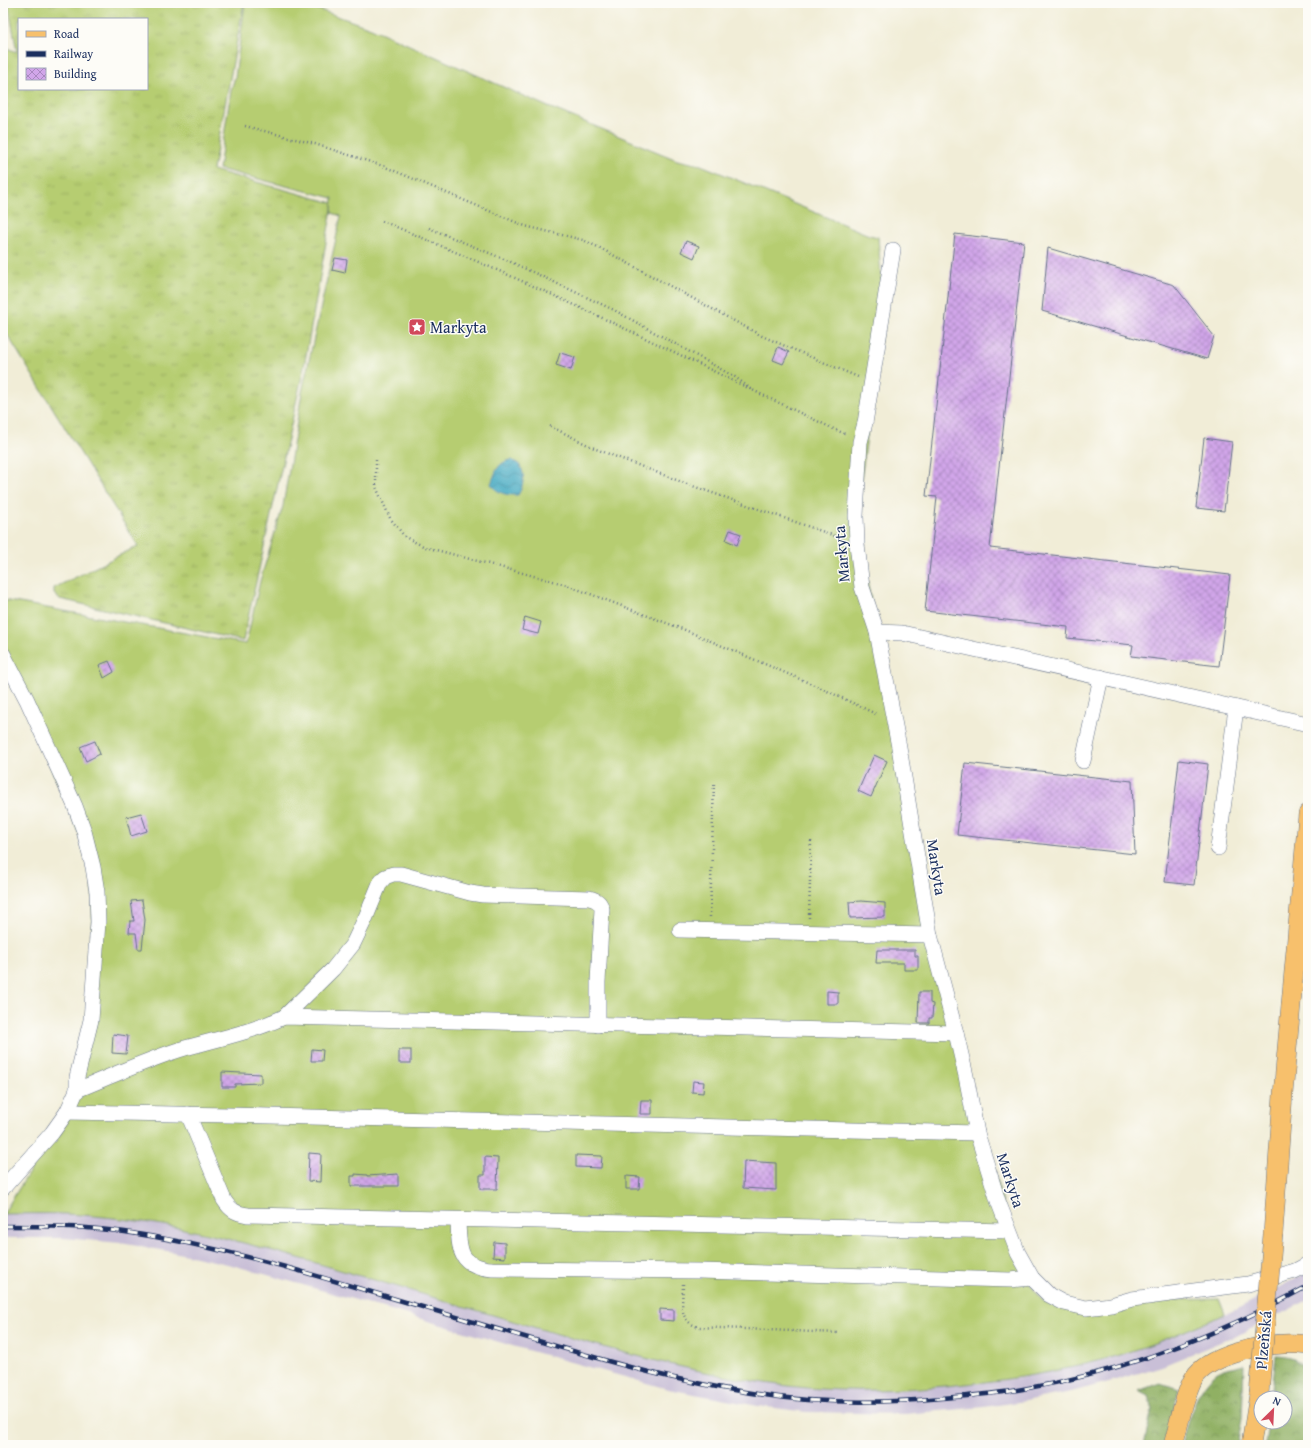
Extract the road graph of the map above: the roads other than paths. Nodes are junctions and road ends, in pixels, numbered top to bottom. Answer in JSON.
{"nodes":[{"id":1,"x":893,"y":250,"type":"dead end"},
{"id":2,"x":877,"y":632,"type":"junction"},
{"id":3,"x":3,"y":654,"type":"edge"},
{"id":4,"x":1101,"y":677,"type":"junction"},
{"id":5,"x":1236,"y":708,"type":"junction"},
{"id":6,"x":1308,"y":724,"type":"edge"},
{"id":7,"x":1083,"y":761,"type":"dead end"},
{"id":8,"x":1308,"y":814,"type":"edge"},
{"id":9,"x":1218,"y":848,"type":"dead end"},
{"id":10,"x":680,"y":930,"type":"dead end"},
{"id":11,"x":930,"y":935,"type":"junction"},
{"id":12,"x":1302,"y":945,"type":"edge"},
{"id":13,"x":284,"y":1017,"type":"junction"},
{"id":14,"x":598,"y":1025,"type":"junction"},
{"id":15,"x":956,"y":1033,"type":"junction"},
{"id":16,"x":77,"y":1090,"type":"junction"},
{"id":17,"x":67,"y":1112,"type":"junction"},
{"id":18,"x":188,"y":1114,"type":"junction"},
{"id":19,"x":977,"y":1133,"type":"junction"},
{"id":20,"x":3,"y":1188,"type":"edge"},
{"id":21,"x":458,"y":1220,"type":"junction"},
{"id":22,"x":1009,"y":1231,"type":"junction"},
{"id":23,"x":1308,"y":1264,"type":"edge"},
{"id":24,"x":1032,"y":1278,"type":"junction"},
{"id":25,"x":1308,"y":1345,"type":"edge"},
{"id":26,"x":1173,"y":1445,"type":"edge"},
{"id":27,"x":1251,"y":1445,"type":"edge"}],
"edges":[{"from":1,"to":2,"type":"street","name":"Markyta"},
{"from":2,"to":4,"type":"street"},
{"from":2,"to":11,"type":"street","name":"Markyta"},
{"from":3,"to":16,"type":"street"},
{"from":4,"to":5,"type":"street"},
{"from":4,"to":7,"type":"street"},
{"from":5,"to":6,"type":"street"},
{"from":5,"to":9,"type":"street"},
{"from":8,"to":12,"type":"main road","name":"Plzeňská"},
{"from":10,"to":11,"type":"street"},
{"from":11,"to":15,"type":"street","name":"Markyta"},
{"from":12,"to":27,"type":"main road","name":"Plzeňská","bridge":true},
{"from":13,"to":14,"type":"street"},
{"from":13,"to":14,"type":"street"},
{"from":13,"to":16,"type":"street"},
{"from":14,"to":15,"type":"street"},
{"from":15,"to":19,"type":"street","name":"Markyta"},
{"from":16,"to":17,"type":"street"},
{"from":17,"to":18,"type":"street"},
{"from":17,"to":20,"type":"street"},
{"from":18,"to":19,"type":"street"},
{"from":18,"to":21,"type":"street"},
{"from":19,"to":22,"type":"street","name":"Markyta"},
{"from":21,"to":22,"type":"street"},
{"from":21,"to":24,"type":"street"},
{"from":22,"to":24,"type":"street","name":"Markyta"},
{"from":23,"to":24,"type":"street","name":"Markyta"},
{"from":25,"to":26,"type":"main road"}]}
